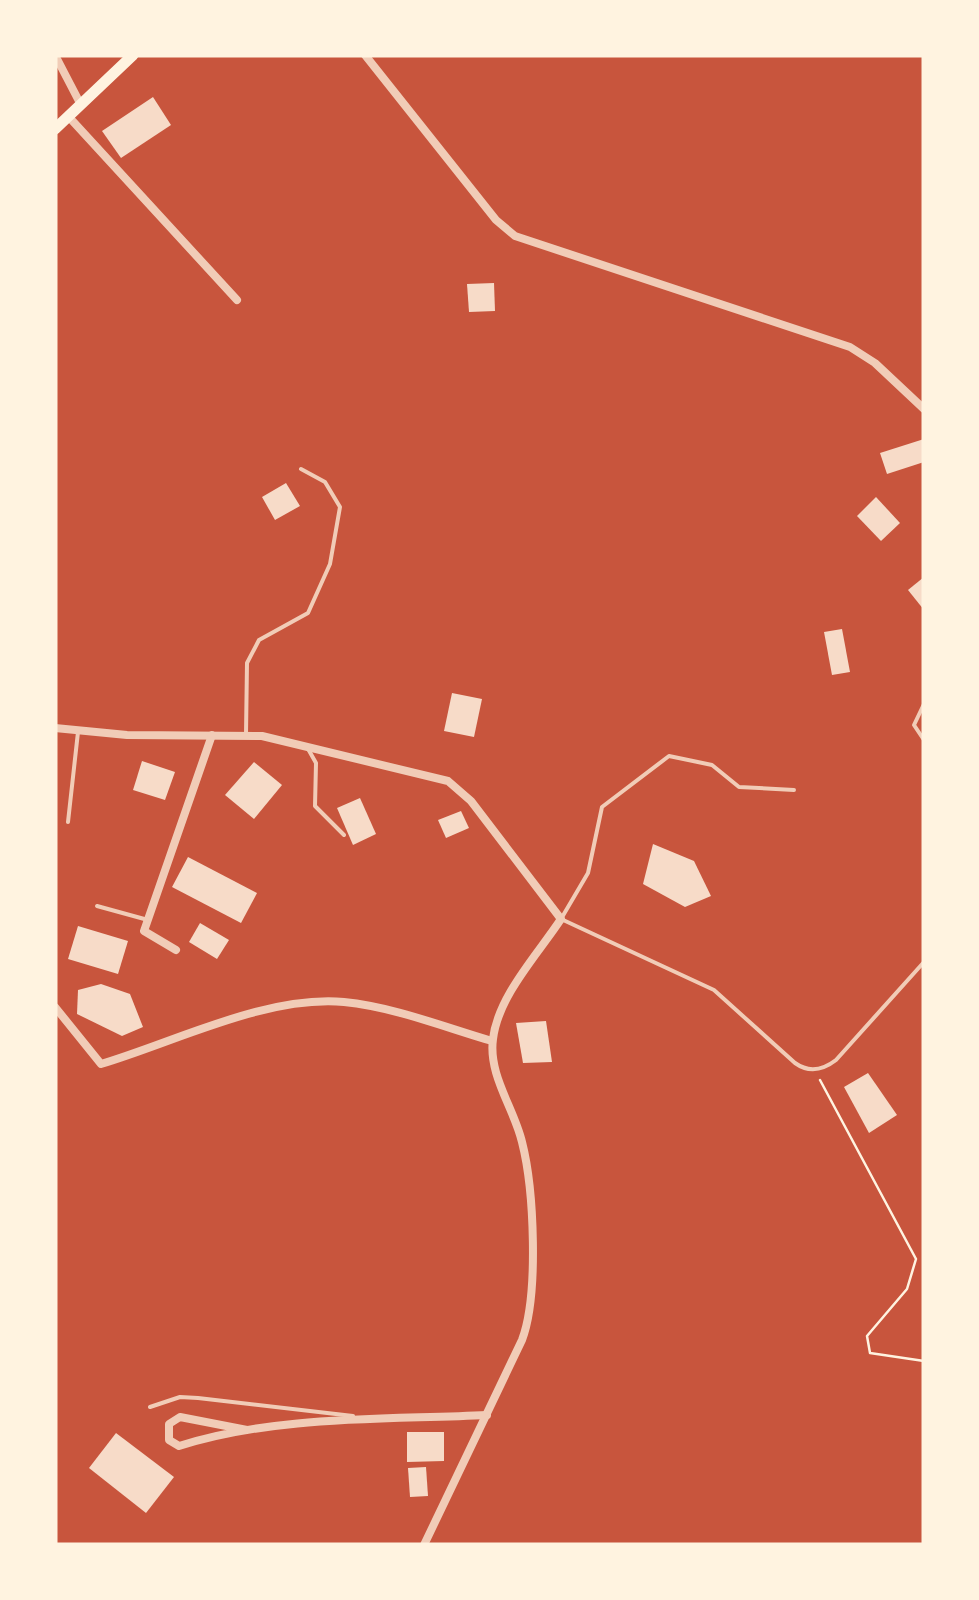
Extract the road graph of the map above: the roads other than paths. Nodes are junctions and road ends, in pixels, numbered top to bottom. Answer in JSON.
{"nodes":[{"id":1,"x":56,"y":55,"type":"edge"},
{"id":2,"x":134,"y":55,"type":"edge"},
{"id":3,"x":365,"y":55,"type":"edge"},
{"id":4,"x":81,"y":105,"type":"junction"},
{"id":5,"x":68,"y":116,"type":"junction"},
{"id":6,"x":55,"y":128,"type":"edge"},
{"id":7,"x":237,"y":300,"type":"dead end"},
{"id":8,"x":924,"y":409,"type":"edge"},
{"id":9,"x":301,"y":469,"type":"dead end"},
{"id":10,"x":924,"y":704,"type":"edge"},
{"id":11,"x":55,"y":728,"type":"edge"},
{"id":12,"x":78,"y":732,"type":"junction"},
{"id":13,"x":246,"y":734,"type":"junction"},
{"id":14,"x":212,"y":735,"type":"junction"},
{"id":15,"x":924,"y":740,"type":"edge"},
{"id":16,"x":307,"y":748,"type":"junction"},
{"id":17,"x":794,"y":790,"type":"dead end"},
{"id":18,"x":68,"y":822,"type":"dead end"},
{"id":19,"x":344,"y":835,"type":"dead end"},
{"id":20,"x":97,"y":906,"type":"dead end"},
{"id":21,"x":561,"y":919,"type":"junction"},
{"id":22,"x":148,"y":920,"type":"junction"},
{"id":23,"x":176,"y":950,"type":"dead end"},
{"id":24,"x":924,"y":962,"type":"edge"},
{"id":25,"x":55,"y":1007,"type":"edge"},
{"id":26,"x":492,"y":1041,"type":"junction"},
{"id":27,"x":150,"y":1407,"type":"dead end"},
{"id":28,"x":487,"y":1415,"type":"junction"},
{"id":29,"x":378,"y":1419,"type":"junction"},
{"id":30,"x":247,"y":1430,"type":"junction"},
{"id":31,"x":424,"y":1545,"type":"edge"}],
"edges":[{"from":1,"to":4,"type":"street"},
{"from":2,"to":4,"type":"main road"},
{"from":3,"to":8,"type":"street"},
{"from":4,"to":5,"type":"main road"},
{"from":5,"to":6,"type":"main road"},
{"from":5,"to":7,"type":"street"},
{"from":9,"to":13,"type":"lane"},
{"from":10,"to":15,"type":"lane"},
{"from":11,"to":12,"type":"street"},
{"from":12,"to":14,"type":"street"},
{"from":12,"to":18,"type":"lane"},
{"from":13,"to":14,"type":"street"},
{"from":13,"to":16,"type":"street"},
{"from":14,"to":22,"type":"street"},
{"from":16,"to":19,"type":"lane"},
{"from":16,"to":21,"type":"street"},
{"from":17,"to":21,"type":"lane"},
{"from":20,"to":22,"type":"lane"},
{"from":21,"to":24,"type":"lane"},
{"from":21,"to":26,"type":"street"},
{"from":22,"to":23,"type":"street"},
{"from":25,"to":26,"type":"street"},
{"from":26,"to":28,"type":"street"},
{"from":27,"to":29,"type":"lane"},
{"from":28,"to":29,"type":"street"},
{"from":28,"to":31,"type":"street"},
{"from":29,"to":30,"type":"street"},
{"from":30,"to":30,"type":"street"}]}
